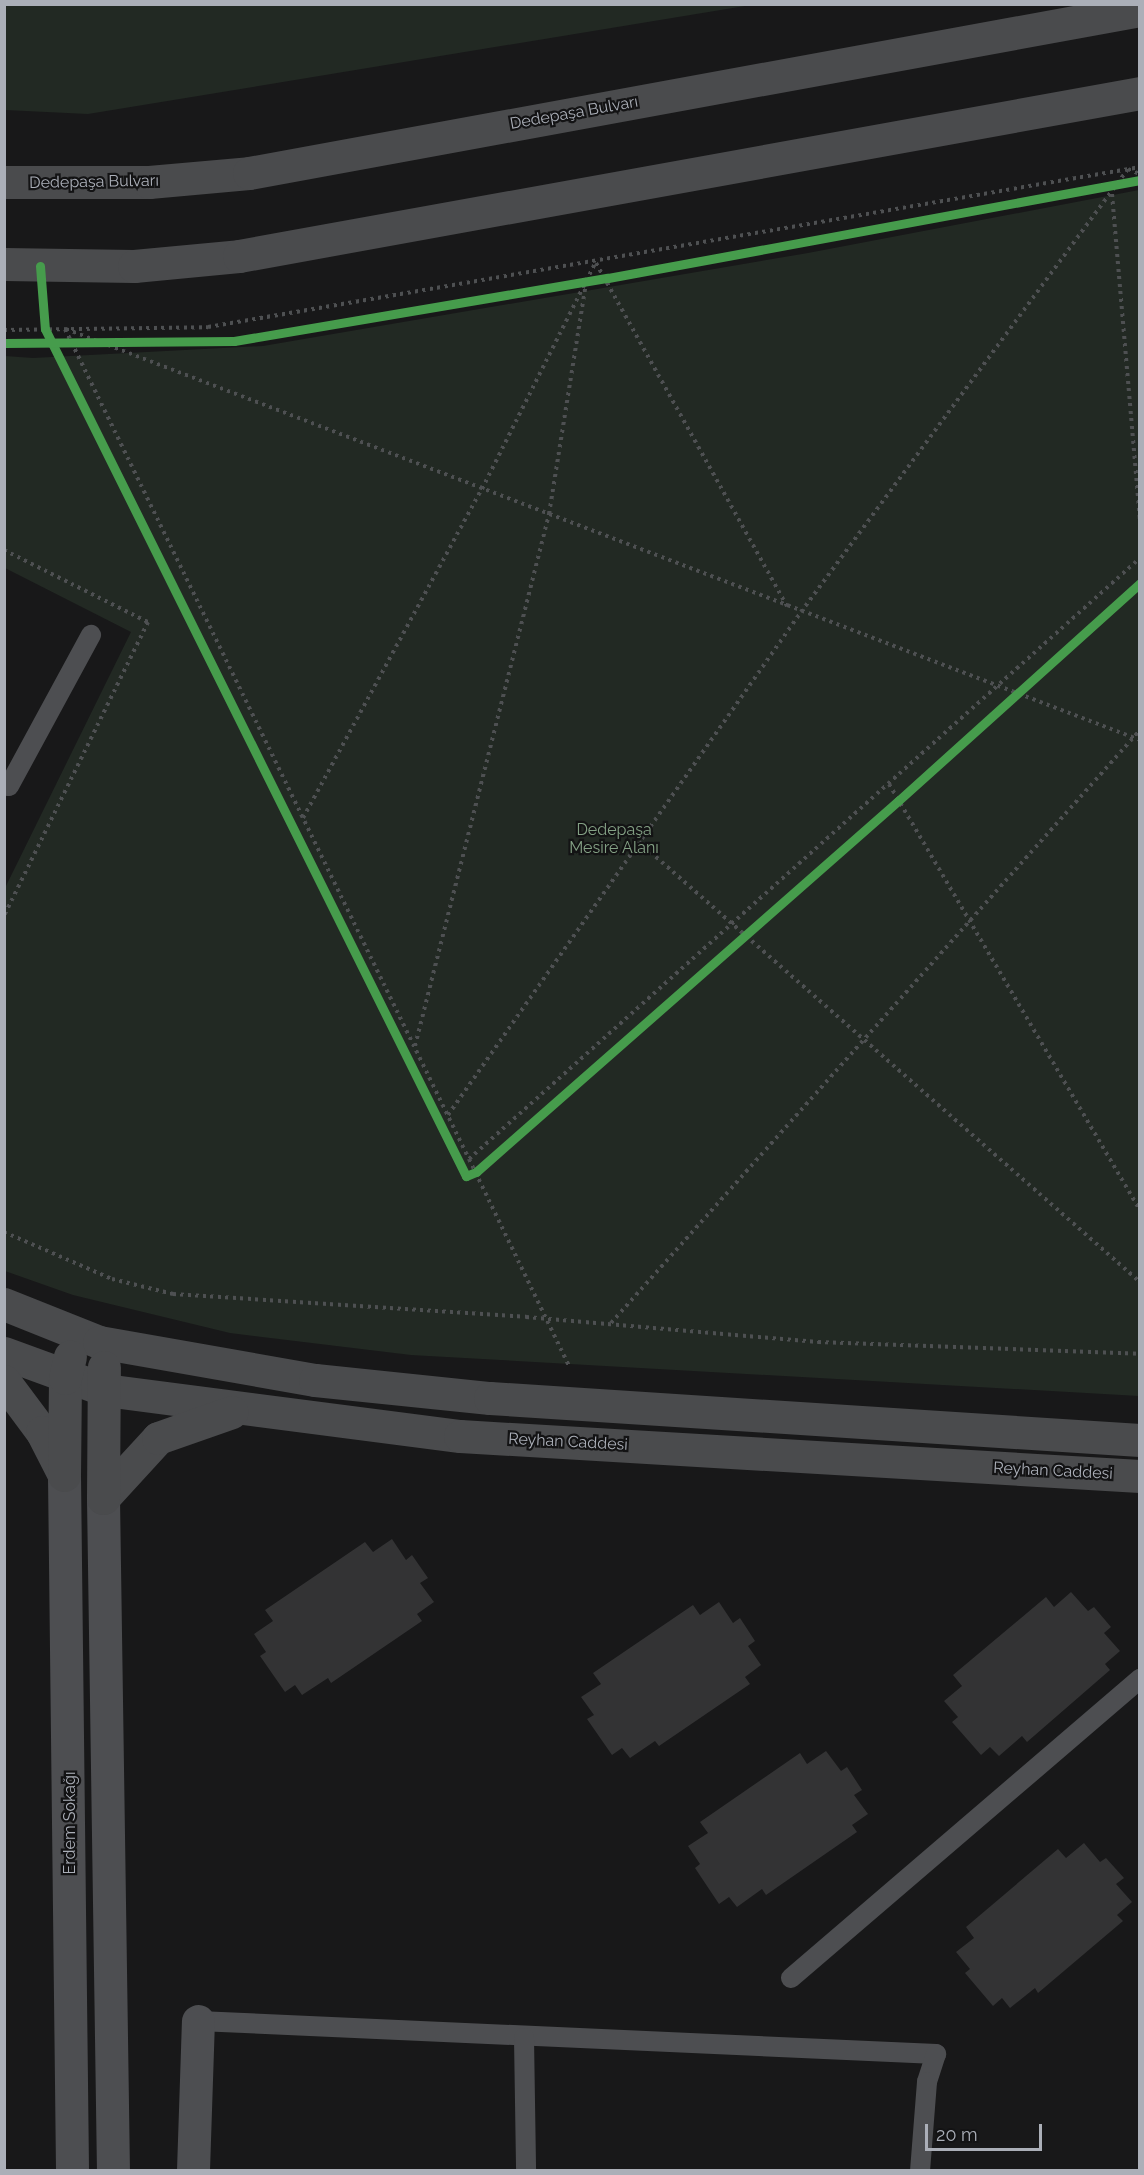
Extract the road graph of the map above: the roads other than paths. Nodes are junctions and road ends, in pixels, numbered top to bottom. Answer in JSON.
{"nodes":[{"id":1,"x":1140,"y":10,"type":"edge"},
{"id":2,"x":1140,"y":93,"type":"edge"},
{"id":3,"x":4,"y":182,"type":"edge"},
{"id":4,"x":4,"y":264,"type":"edge"},
{"id":5,"x":91,"y":635,"type":"dead end"},
{"id":6,"x":4,"y":784,"type":"edge"},
{"id":7,"x":4,"y":1304,"type":"edge"},
{"id":8,"x":99,"y":1342,"type":"junction"},
{"id":9,"x":4,"y":1353,"type":"edge"},
{"id":10,"x":65,"y":1378,"type":"junction"},
{"id":11,"x":4,"y":1381,"type":"edge"},
{"id":12,"x":105,"y":1390,"type":"junction"},
{"id":13,"x":243,"y":1409,"type":"junction"},
{"id":14,"x":1140,"y":1440,"type":"edge"},
{"id":15,"x":64,"y":1475,"type":"junction"},
{"id":16,"x":1140,"y":1476,"type":"edge"},
{"id":17,"x":103,"y":1498,"type":"junction"},
{"id":18,"x":1140,"y":1679,"type":"edge"},
{"id":19,"x":791,"y":1978,"type":"dead end"},
{"id":20,"x":198,"y":2020,"type":"joint"},
{"id":21,"x":524,"y":2038,"type":"junction"},
{"id":22,"x":72,"y":2170,"type":"edge"},
{"id":23,"x":113,"y":2170,"type":"edge"},
{"id":24,"x":193,"y":2170,"type":"edge"},
{"id":25,"x":526,"y":2170,"type":"edge"},
{"id":26,"x":920,"y":2170,"type":"edge"}],
"edges":[{"from":1,"to":3,"type":"main road","name":"Dedepaşa Bulvarı"},
{"from":2,"to":4,"type":"main road"},
{"from":5,"to":6,"type":"lane"},
{"from":7,"to":8,"type":"main road"},
{"from":8,"to":10,"type":"main road"},
{"from":8,"to":12,"type":"main road"},
{"from":8,"to":14,"type":"main road"},
{"from":9,"to":10,"type":"main road","name":"Reyhan Caddesi"},
{"from":10,"to":12,"type":"main road","name":"Reyhan Caddesi"},
{"from":10,"to":15,"type":"main road"},
{"from":11,"to":15,"type":"main road"},
{"from":12,"to":13,"type":"main road","name":"Reyhan Caddesi"},
{"from":12,"to":17,"type":"main road"},
{"from":13,"to":16,"type":"main road","name":"Reyhan Caddesi"},
{"from":13,"to":17,"type":"main road"},
{"from":15,"to":22,"type":"street","name":"Erdem Sokağı"},
{"from":17,"to":23,"type":"street"},
{"from":18,"to":19,"type":"lane"},
{"from":20,"to":21,"type":"lane"},
{"from":20,"to":24,"type":"street"},
{"from":21,"to":25,"type":"lane"},
{"from":21,"to":26,"type":"lane"}]}
